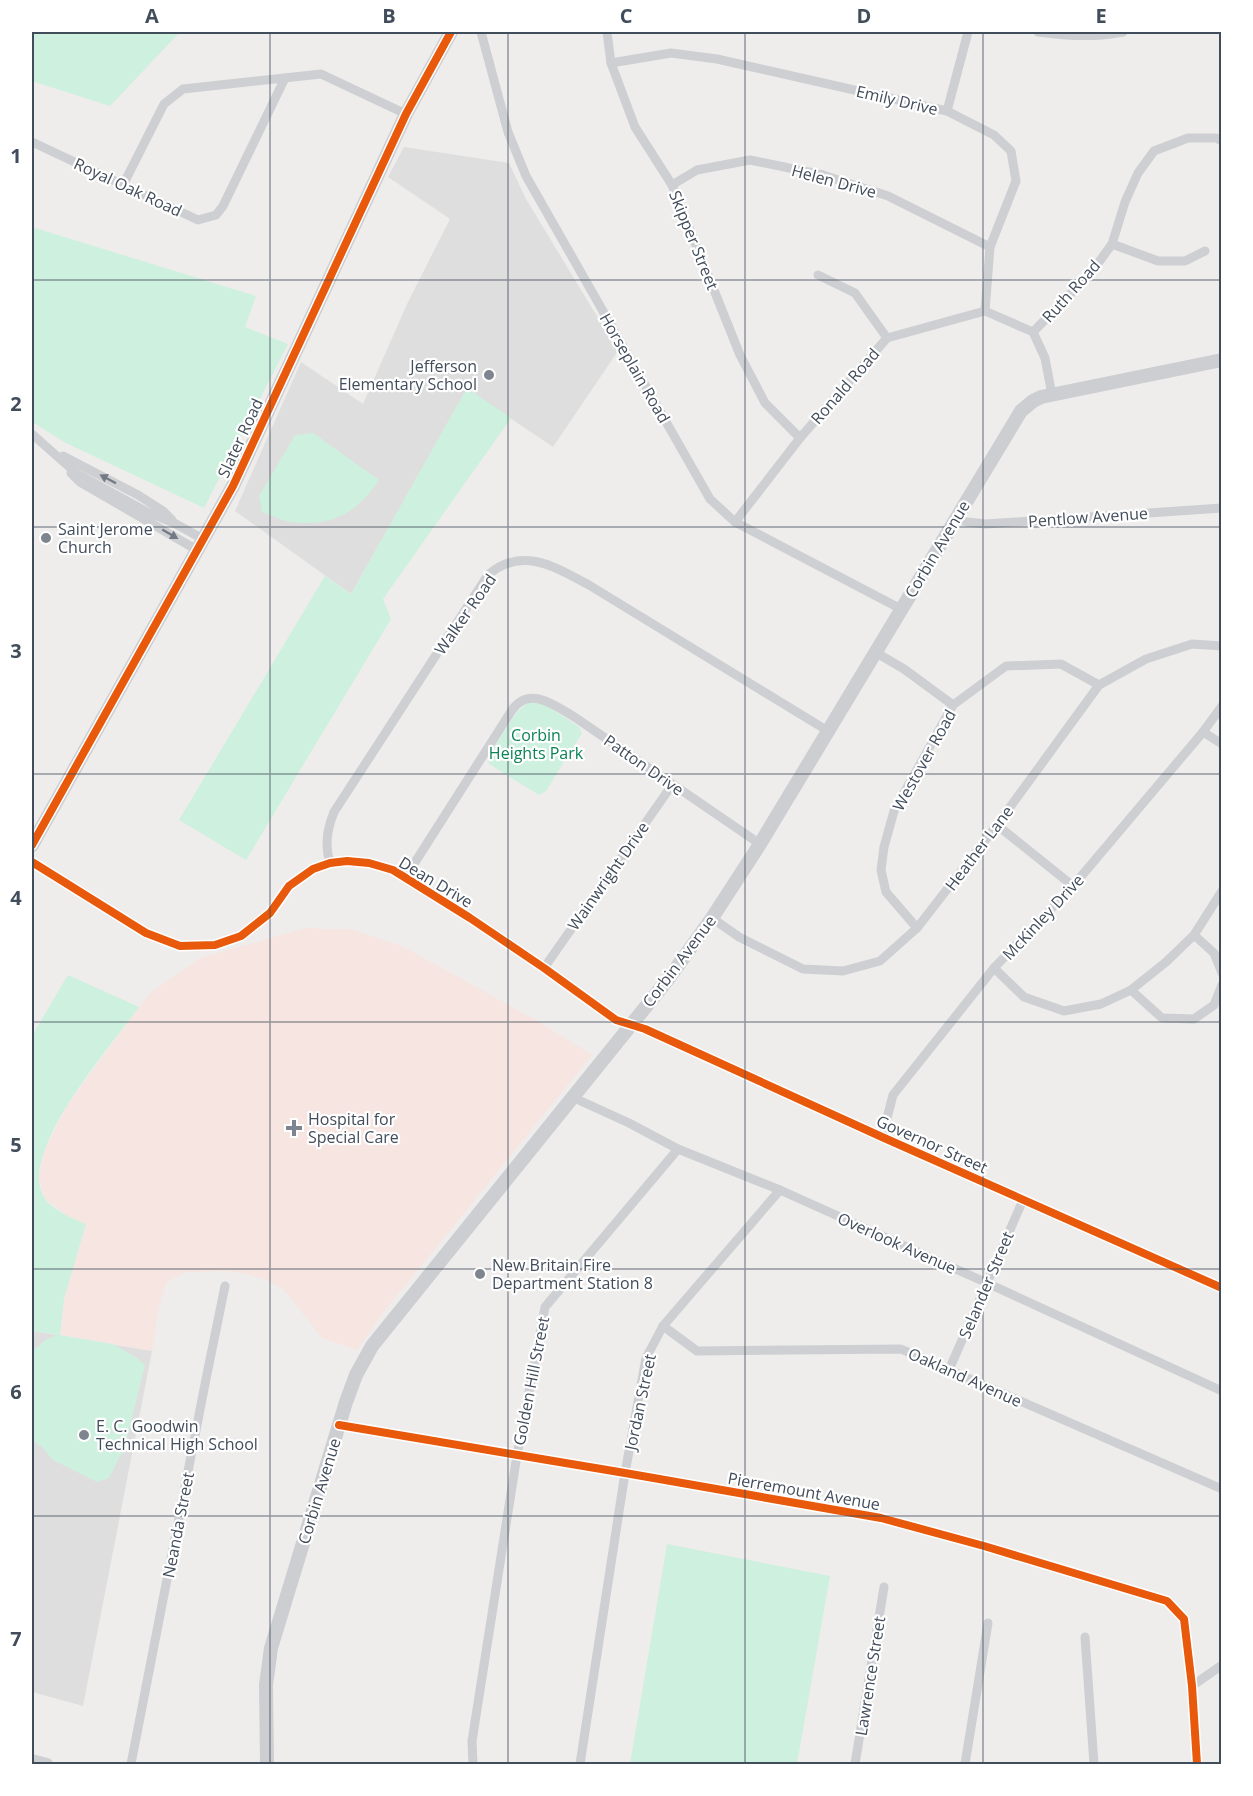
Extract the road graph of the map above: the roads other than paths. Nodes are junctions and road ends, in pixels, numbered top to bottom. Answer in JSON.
{"nodes":[{"id":1,"x":452,"y":32,"type":"edge"},
{"id":2,"x":481,"y":32,"type":"edge"},
{"id":3,"x":607,"y":32,"type":"edge"},
{"id":4,"x":968,"y":32,"type":"edge"},
{"id":5,"x":1038,"y":32,"type":"edge"},
{"id":6,"x":1123,"y":32,"type":"edge"},
{"id":7,"x":611,"y":63,"type":"junction"},
{"id":8,"x":285,"y":78,"type":"junction"},
{"id":9,"x":947,"y":111,"type":"junction"},
{"id":10,"x":406,"y":114,"type":"junction"},
{"id":11,"x":1221,"y":141,"type":"edge"},
{"id":12,"x":32,"y":142,"type":"edge"},
{"id":13,"x":123,"y":185,"type":"junction"},
{"id":14,"x":672,"y":185,"type":"junction"},
{"id":15,"x":1112,"y":244,"type":"junction"},
{"id":16,"x":990,"y":247,"type":"junction"},
{"id":17,"x":1205,"y":251,"type":"dead end"},
{"id":18,"x":818,"y":275,"type":"dead end"},
{"id":19,"x":985,"y":311,"type":"junction"},
{"id":20,"x":1033,"y":332,"type":"junction"},
{"id":21,"x":887,"y":338,"type":"junction"},
{"id":22,"x":1221,"y":360,"type":"edge"},
{"id":23,"x":1052,"y":395,"type":"junction"},
{"id":24,"x":32,"y":434,"type":"edge"},
{"id":25,"x":800,"y":438,"type":"junction"},
{"id":26,"x":55,"y":453,"type":"junction"},
{"id":27,"x":1221,"y":508,"type":"edge"},
{"id":28,"x":956,"y":519,"type":"junction"},
{"id":29,"x":735,"y":522,"type":"junction"},
{"id":30,"x":200,"y":544,"type":"junction"},
{"id":31,"x":901,"y":609,"type":"junction"},
{"id":32,"x":1221,"y":646,"type":"edge"},
{"id":33,"x":876,"y":652,"type":"junction"},
{"id":34,"x":1099,"y":685,"type":"junction"},
{"id":35,"x":953,"y":705,"type":"junction"},
{"id":36,"x":1221,"y":706,"type":"edge"},
{"id":37,"x":828,"y":731,"type":"junction"},
{"id":38,"x":1203,"y":732,"type":"junction"},
{"id":39,"x":1221,"y":744,"type":"edge"},
{"id":40,"x":672,"y":785,"type":"junction"},
{"id":41,"x":997,"y":825,"type":"junction"},
{"id":42,"x":760,"y":844,"type":"junction"},
{"id":43,"x":32,"y":845,"type":"edge"},
{"id":44,"x":32,"y":862,"type":"edge"},
{"id":45,"x":330,"y":863,"type":"junction"},
{"id":46,"x":405,"y":878,"type":"junction"},
{"id":47,"x":1073,"y":886,"type":"junction"},
{"id":48,"x":1221,"y":891,"type":"edge"},
{"id":49,"x":712,"y":918,"type":"junction"},
{"id":50,"x":917,"y":928,"type":"junction"},
{"id":51,"x":1194,"y":935,"type":"junction"},
{"id":52,"x":544,"y":968,"type":"junction"},
{"id":53,"x":994,"y":968,"type":"junction"},
{"id":54,"x":1221,"y":973,"type":"edge"},
{"id":55,"x":1221,"y":985,"type":"edge"},
{"id":56,"x":1131,"y":990,"type":"junction"},
{"id":57,"x":631,"y":1025,"type":"junction"},
{"id":58,"x":572,"y":1097,"type":"junction"},
{"id":59,"x":882,"y":1137,"type":"junction"},
{"id":60,"x":678,"y":1149,"type":"junction"},
{"id":61,"x":780,"y":1191,"type":"junction"},
{"id":62,"x":1023,"y":1200,"type":"junction"},
{"id":63,"x":987,"y":1283,"type":"junction"},
{"id":64,"x":225,"y":1286,"type":"dead end"},
{"id":65,"x":1221,"y":1288,"type":"edge"},
{"id":66,"x":663,"y":1326,"type":"junction"},
{"id":67,"x":950,"y":1370,"type":"junction"},
{"id":68,"x":1221,"y":1391,"type":"edge"},
{"id":69,"x":339,"y":1425,"type":"junction"},
{"id":70,"x":516,"y":1455,"type":"junction"},
{"id":71,"x":625,"y":1473,"type":"junction"},
{"id":72,"x":1221,"y":1489,"type":"edge"},
{"id":73,"x":884,"y":1587,"type":"dead end"},
{"id":74,"x":987,"y":1623,"type":"dead end"},
{"id":75,"x":1085,"y":1637,"type":"dead end"},
{"id":76,"x":1221,"y":1665,"type":"edge"},
{"id":77,"x":1192,"y":1686,"type":"junction"},
{"id":78,"x":32,"y":1760,"type":"edge"},
{"id":79,"x":46,"y":1764,"type":"edge"},
{"id":80,"x":131,"y":1764,"type":"edge"},
{"id":81,"x":267,"y":1764,"type":"edge"},
{"id":82,"x":473,"y":1764,"type":"edge"},
{"id":83,"x":580,"y":1764,"type":"edge"},
{"id":84,"x":855,"y":1764,"type":"edge"},
{"id":85,"x":965,"y":1764,"type":"edge"},
{"id":86,"x":1094,"y":1764,"type":"edge"},
{"id":87,"x":1197,"y":1764,"type":"edge"}],
"edges":[{"from":1,"to":10,"type":"main road","name":"Slater Road"},
{"from":2,"to":29,"type":"street","name":"Horseplain Road"},
{"from":3,"to":7,"type":"street","name":"Skipper Street"},
{"from":4,"to":9,"type":"street"},
{"from":5,"to":6,"type":"street"},
{"from":7,"to":9,"type":"street","name":"Emily Drive"},
{"from":7,"to":14,"type":"street","name":"Skipper Street"},
{"from":8,"to":10,"type":"street"},
{"from":8,"to":13,"type":"street"},
{"from":8,"to":13,"type":"street","name":"Royal Oak Road"},
{"from":9,"to":16,"type":"street","name":"Emily Drive"},
{"from":10,"to":30,"type":"main road","name":"Slater Road"},
{"from":11,"to":15,"type":"street","name":"Ruth Road"},
{"from":12,"to":13,"type":"street","name":"Royal Oak Road"},
{"from":14,"to":16,"type":"street","name":"Helen Drive"},
{"from":14,"to":25,"type":"street","name":"Skipper Street"},
{"from":15,"to":17,"type":"street"},
{"from":15,"to":20,"type":"street","name":"Ruth Road"},
{"from":16,"to":19,"type":"street","name":"Emily Drive"},
{"from":18,"to":21,"type":"street"},
{"from":19,"to":20,"type":"street"},
{"from":19,"to":21,"type":"street","name":"Ronald Road"},
{"from":20,"to":23,"type":"street"},
{"from":21,"to":25,"type":"street","name":"Ronald Road"},
{"from":22,"to":23,"type":"main road","name":"Corbin Avenue"},
{"from":23,"to":28,"type":"main road","name":"Corbin Avenue"},
{"from":24,"to":26,"type":"street"},
{"from":25,"to":29,"type":"street","name":"Ronald Road"},
{"from":30,"to":26,"type":"street","one_way":true},
{"from":26,"to":30,"type":"street","one_way":true},
{"from":27,"to":28,"type":"street","name":"Pentlow Avenue"},
{"from":28,"to":31,"type":"main road","name":"Corbin Avenue"},
{"from":29,"to":31,"type":"street","name":"Horseplain Road"},
{"from":30,"to":43,"type":"main road","name":"Slater Road"},
{"from":31,"to":33,"type":"main road","name":"Corbin Avenue"},
{"from":32,"to":34,"type":"street","name":"Heather Lane"},
{"from":33,"to":35,"type":"street"},
{"from":33,"to":37,"type":"main road","name":"Corbin Avenue"},
{"from":34,"to":35,"type":"street","name":"Westover Road"},
{"from":34,"to":41,"type":"street","name":"Heather Lane"},
{"from":35,"to":50,"type":"street","name":"Westover Road"},
{"from":36,"to":38,"type":"street","name":"McKinley Drive"},
{"from":37,"to":42,"type":"main road","name":"Corbin Avenue"},
{"from":37,"to":45,"type":"street","name":"Walker Road"},
{"from":38,"to":39,"type":"street"},
{"from":38,"to":47,"type":"street","name":"McKinley Drive"},
{"from":40,"to":42,"type":"street","name":"Patton Drive"},
{"from":40,"to":46,"type":"street","name":"Patton Drive"},
{"from":40,"to":52,"type":"street","name":"Wainwright Drive"},
{"from":41,"to":47,"type":"street"},
{"from":41,"to":50,"type":"street","name":"Heather Lane"},
{"from":42,"to":49,"type":"main road","name":"Corbin Avenue"},
{"from":44,"to":45,"type":"street","name":"Dean Drive"},
{"from":45,"to":46,"type":"street","name":"Dean Drive"},
{"from":46,"to":52,"type":"street","name":"Dean Drive"},
{"from":47,"to":53,"type":"street","name":"McKinley Drive"},
{"from":48,"to":51,"type":"street"},
{"from":49,"to":50,"type":"street","name":"Heather Lane"},
{"from":49,"to":57,"type":"main road","name":"Corbin Avenue"},
{"from":51,"to":54,"type":"street"},
{"from":51,"to":56,"type":"street"},
{"from":52,"to":57,"type":"street","name":"Dean Drive"},
{"from":53,"to":56,"type":"street"},
{"from":53,"to":59,"type":"street","name":"McKinley Drive"},
{"from":55,"to":56,"type":"street"},
{"from":57,"to":58,"type":"main road","name":"Corbin Avenue"},
{"from":57,"to":59,"type":"street","name":"Governor Street"},
{"from":58,"to":60,"type":"street","name":"Overlook Avenue"},
{"from":58,"to":69,"type":"main road","name":"Corbin Avenue"},
{"from":59,"to":62,"type":"street","name":"Governor Street"},
{"from":60,"to":61,"type":"street","name":"Overlook Avenue"},
{"from":60,"to":70,"type":"street","name":"Golden Hill Street"},
{"from":61,"to":63,"type":"street","name":"Overlook Avenue"},
{"from":61,"to":66,"type":"street","name":"Jordan Street"},
{"from":62,"to":63,"type":"street","name":"Selander Street"},
{"from":62,"to":65,"type":"street","name":"Governor Street"},
{"from":63,"to":67,"type":"street","name":"Selander Street"},
{"from":63,"to":68,"type":"street","name":"Overlook Avenue"},
{"from":64,"to":80,"type":"street","name":"Neanda Street"},
{"from":66,"to":67,"type":"street","name":"Oakland Avenue"},
{"from":66,"to":71,"type":"street","name":"Jordan Street"},
{"from":67,"to":72,"type":"street","name":"Oakland Avenue"},
{"from":69,"to":70,"type":"street","name":"Pierremount Avenue"},
{"from":69,"to":81,"type":"main road","name":"Corbin Avenue"},
{"from":70,"to":71,"type":"street","name":"Pierremount Avenue"},
{"from":70,"to":82,"type":"street","name":"Golden Hill Street"},
{"from":71,"to":77,"type":"street","name":"Pierremount Avenue"},
{"from":71,"to":83,"type":"street","name":"Jordan Street"},
{"from":73,"to":84,"type":"street","name":"Lawrence Street"},
{"from":74,"to":85,"type":"street"},
{"from":75,"to":86,"type":"street"},
{"from":76,"to":77,"type":"street"},
{"from":77,"to":87,"type":"street","name":"Pierremount Avenue"},
{"from":78,"to":79,"type":"street"}]}
